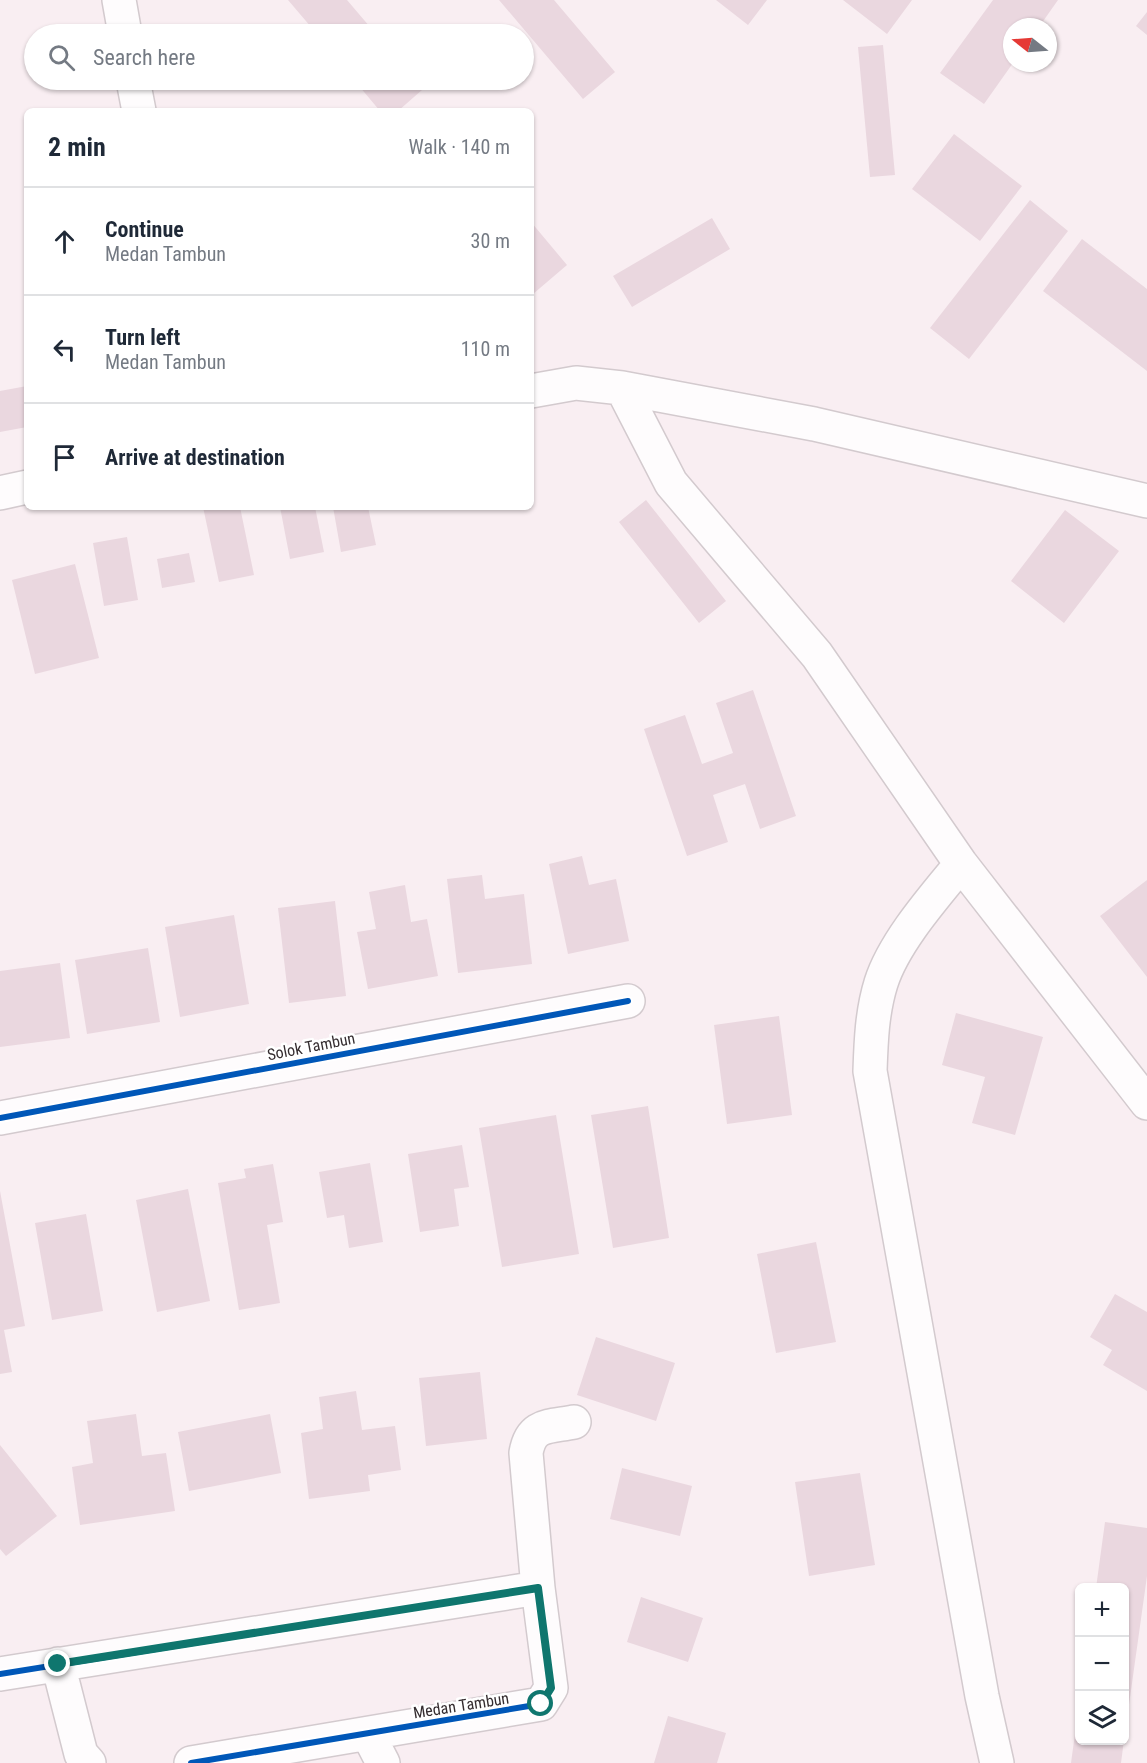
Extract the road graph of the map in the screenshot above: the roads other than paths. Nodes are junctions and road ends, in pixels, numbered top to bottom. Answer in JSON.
{"nodes":[{"id":1,"x":119,"y":0,"type":"edge"},
{"id":2,"x":123,"y":24,"type":"edge"},
{"id":3,"x":135,"y":90,"type":"edge"},
{"id":4,"x":138,"y":108,"type":"edge"},
{"id":5,"x":622,"y":388,"type":"junction"},
{"id":6,"x":534,"y":390,"type":"edge"},
{"id":7,"x":24,"y":488,"type":"edge"},
{"id":8,"x":0,"y":493,"type":"edge"},
{"id":9,"x":1147,"y":501,"type":"edge"},
{"id":10,"x":961,"y":864,"type":"junction"},
{"id":11,"x":628,"y":1001,"type":"dead end"},
{"id":12,"x":1147,"y":1103,"type":"edge"},
{"id":13,"x":0,"y":1118,"type":"edge"},
{"id":14,"x":574,"y":1422,"type":"dead end"},
{"id":15,"x":538,"y":1588,"type":"junction"},
{"id":16,"x":58,"y":1664,"type":"junction"},
{"id":17,"x":0,"y":1674,"type":"edge"},
{"id":18,"x":368,"y":1734,"type":"junction"},
{"id":19,"x":89,"y":1763,"type":"edge"},
{"id":20,"x":191,"y":1763,"type":"edge"},
{"id":21,"x":383,"y":1763,"type":"edge"},
{"id":22,"x":997,"y":1763,"type":"edge"}],
"edges":[{"from":1,"to":2,"type":"street"},
{"from":3,"to":4,"type":"street"},
{"from":5,"to":6,"type":"street"},
{"from":5,"to":9,"type":"street"},
{"from":5,"to":10,"type":"street"},
{"from":7,"to":8,"type":"street"},
{"from":10,"to":12,"type":"street"},
{"from":10,"to":22,"type":"street"},
{"from":11,"to":13,"type":"street","name":"Solok Tambun"},
{"from":14,"to":15,"type":"street","name":"Medan Tambun"},
{"from":15,"to":16,"type":"street"},
{"from":15,"to":18,"type":"street","name":"Medan Tambun"},
{"from":16,"to":17,"type":"street"},
{"from":16,"to":19,"type":"street"},
{"from":18,"to":20,"type":"street","name":"Medan Tambun"},
{"from":18,"to":21,"type":"street"}]}
